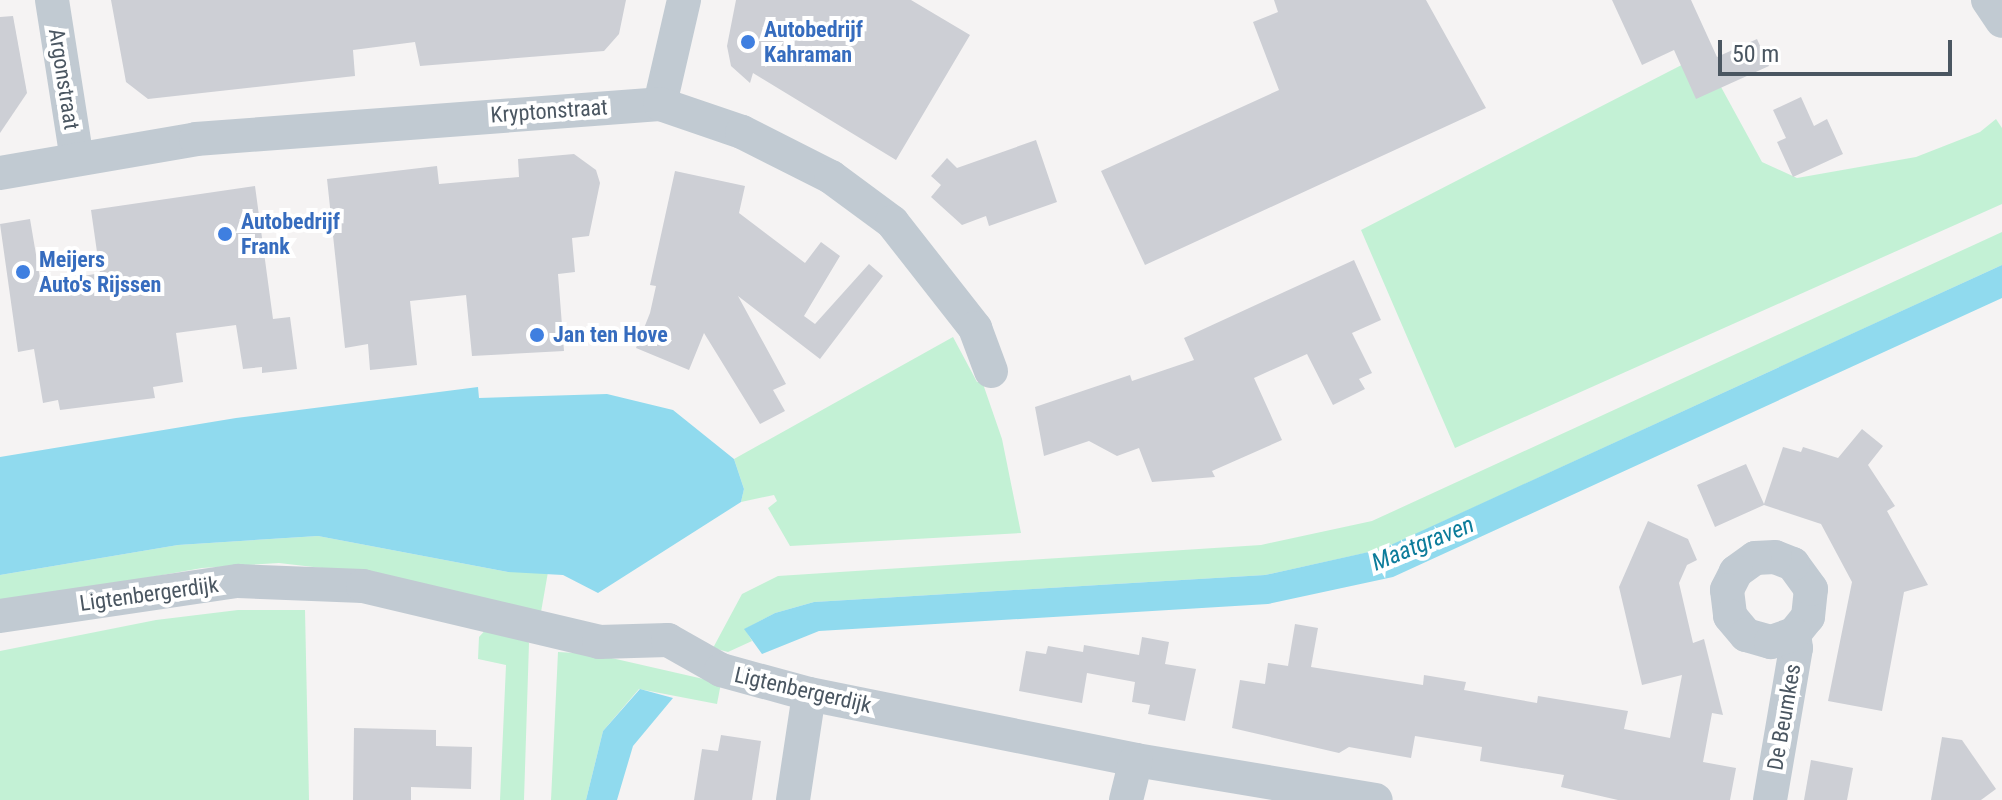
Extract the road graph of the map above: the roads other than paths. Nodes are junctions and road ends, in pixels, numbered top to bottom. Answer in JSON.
{"nodes":[{"id":1,"x":52,"y":0,"type":"edge"},
{"id":2,"x":684,"y":0,"type":"edge"},
{"id":3,"x":1988,"y":0,"type":"edge"},
{"id":4,"x":2002,"y":21,"type":"edge"},
{"id":5,"x":660,"y":104,"type":"junction"},
{"id":6,"x":77,"y":159,"type":"junction"},
{"id":7,"x":0,"y":173,"type":"edge"},
{"id":8,"x":991,"y":371,"type":"dead end"},
{"id":9,"x":0,"y":616,"type":"edge"},
{"id":10,"x":1794,"y":634,"type":"dead end"},
{"id":11,"x":809,"y":694,"type":"junction"},
{"id":12,"x":1136,"y":760,"type":"junction"},
{"id":13,"x":793,"y":800,"type":"edge"},
{"id":14,"x":1126,"y":800,"type":"edge"},
{"id":15,"x":1376,"y":800,"type":"edge"},
{"id":16,"x":1770,"y":800,"type":"edge"}],
"edges":[{"from":1,"to":6,"type":"street","name":"Argonstraat"},
{"from":2,"to":5,"type":"street"},
{"from":3,"to":4,"type":"street"},
{"from":5,"to":6,"type":"street","name":"Kryptonstraat"},
{"from":5,"to":8,"type":"street","name":"Kryptonstraat"},
{"from":6,"to":7,"type":"street","name":"Kryptonstraat"},
{"from":9,"to":11,"type":"street","name":"Ligtenbergerdijk"},
{"from":10,"to":16,"type":"street","name":"De Beumkes"},
{"from":11,"to":12,"type":"street","name":"Ligtenbergerdijk"},
{"from":11,"to":13,"type":"street"},
{"from":12,"to":14,"type":"street"},
{"from":12,"to":15,"type":"street","name":"Ligtenbergerdijk"}]}
